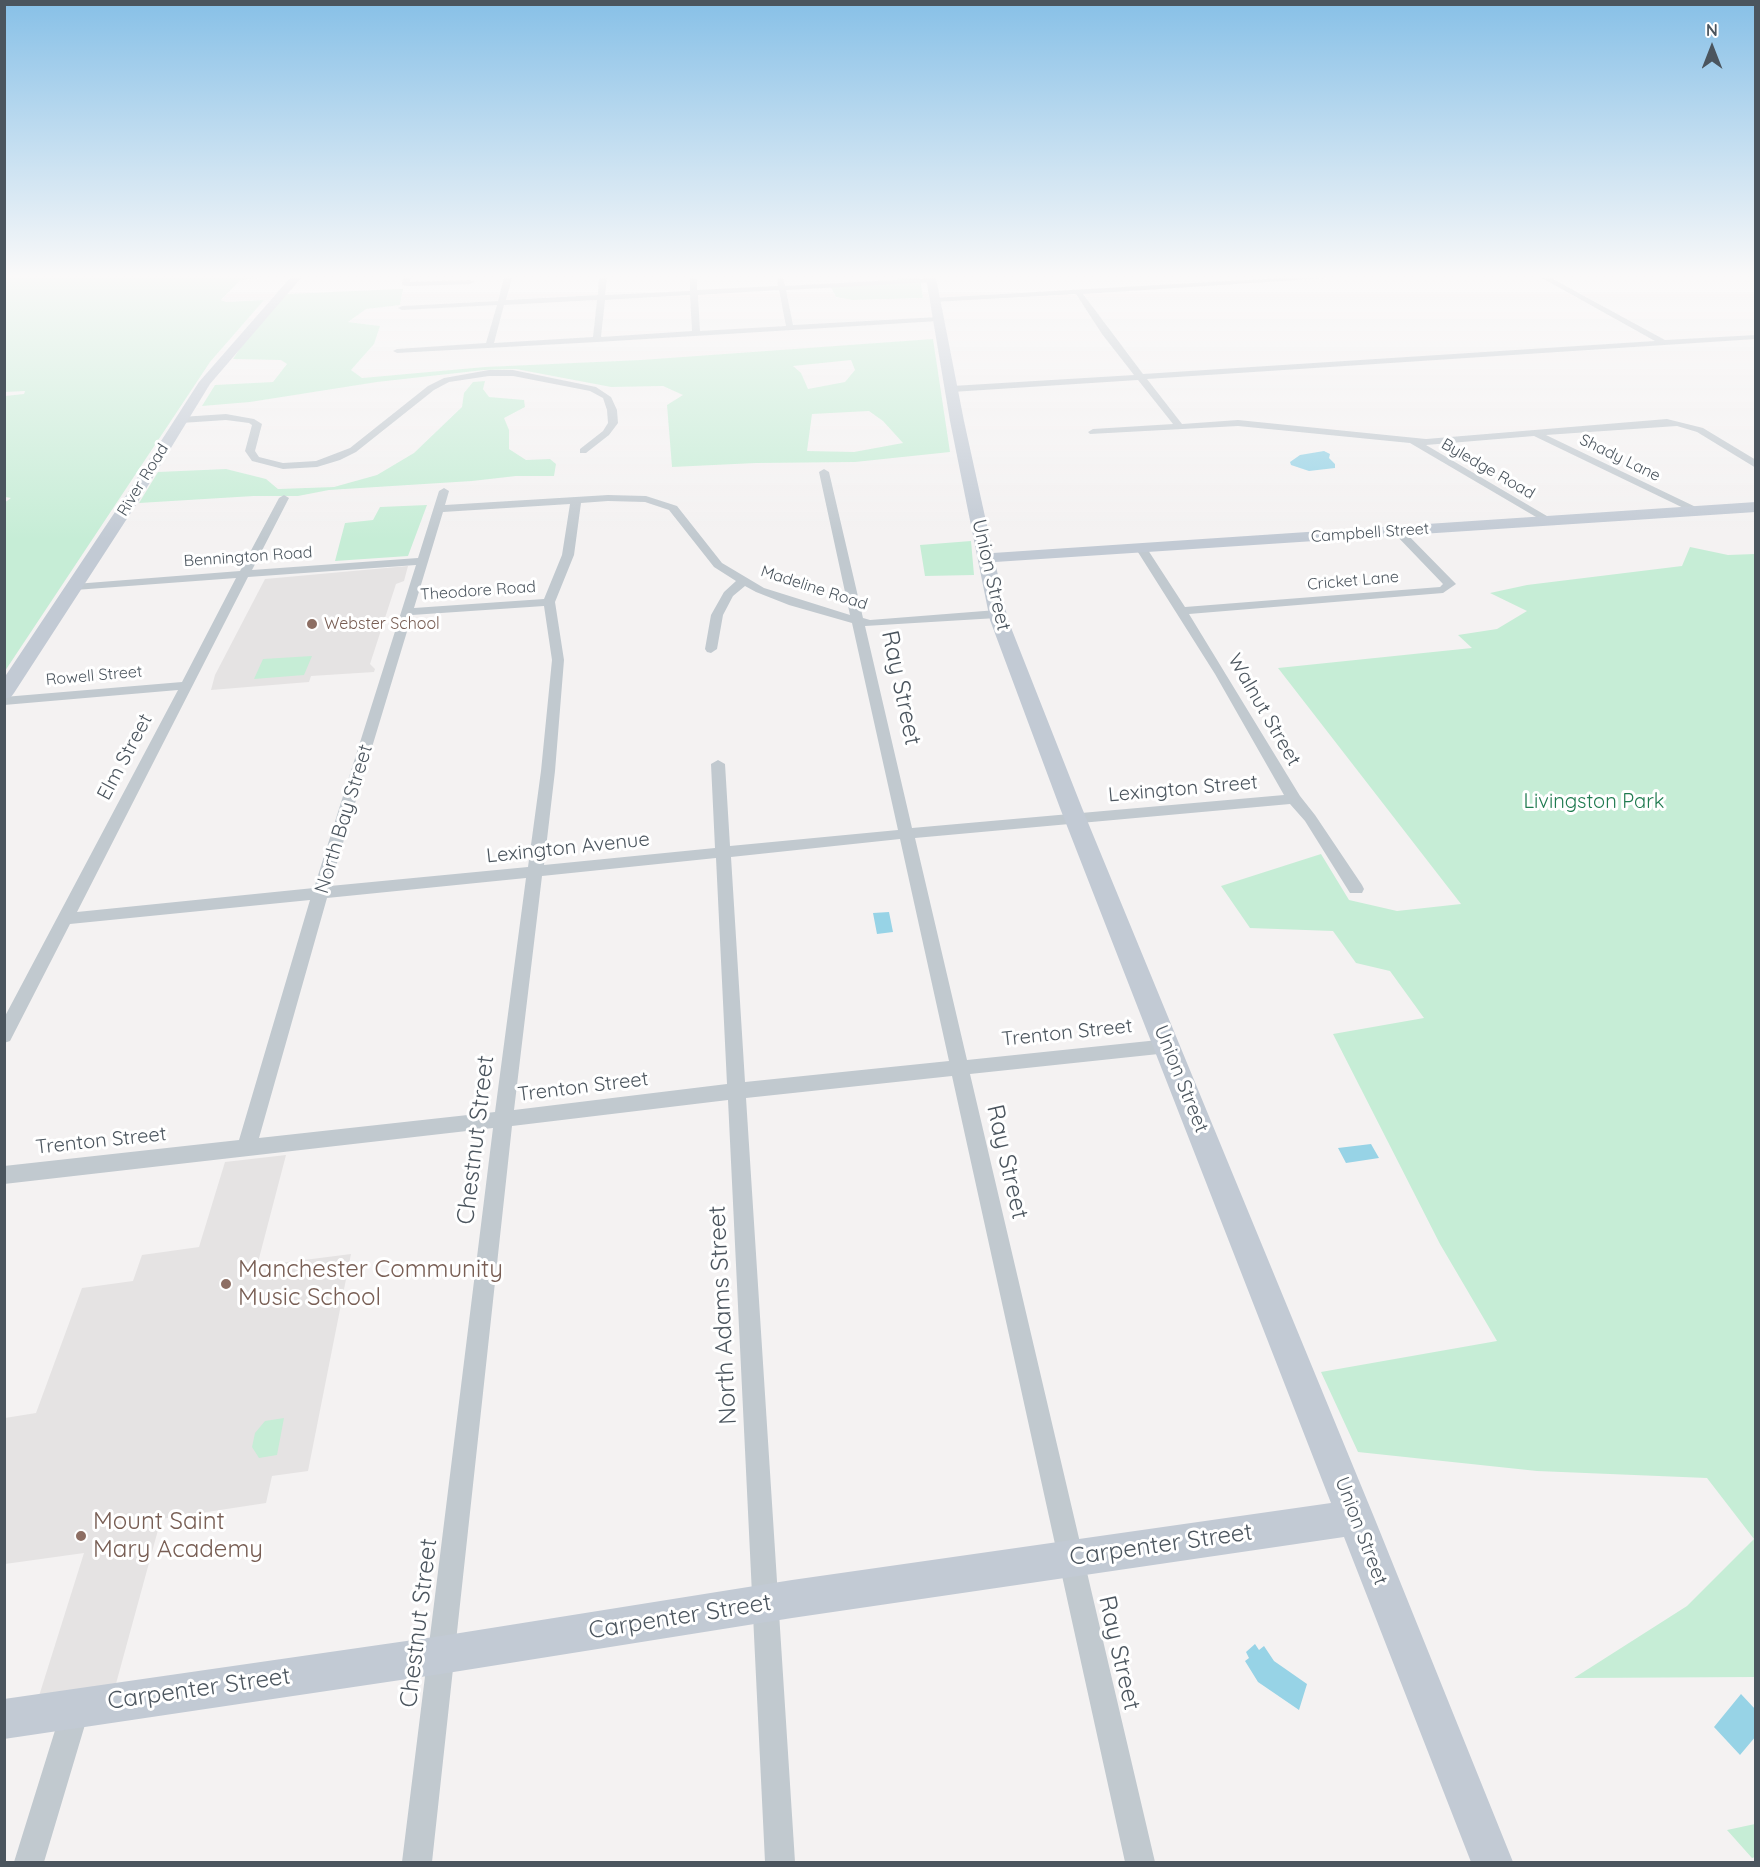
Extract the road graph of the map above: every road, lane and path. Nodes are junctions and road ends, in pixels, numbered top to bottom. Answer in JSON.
{"nodes":[{"id":1,"x":220,"y":365,"type":"edge"},
{"id":2,"x":947,"y":365,"type":"edge"},
{"id":3,"x":1132,"y":365,"type":"edge"},
{"id":4,"x":1314,"y":365,"type":"edge"},
{"id":5,"x":1141,"y":376,"type":"junction"},
{"id":6,"x":952,"y":389,"type":"junction"},
{"id":7,"x":182,"y":420,"type":"junction"},
{"id":8,"x":1179,"y":426,"type":"junction"},
{"id":9,"x":1093,"y":432,"type":"dead end"},
{"id":10,"x":1532,"y":432,"type":"junction"},
{"id":11,"x":1413,"y":442,"type":"junction"},
{"id":12,"x":583,"y":451,"type":"dead end"},
{"id":13,"x":1755,"y":465,"type":"edge"},
{"id":14,"x":824,"y":472,"type":"dead end"},
{"id":15,"x":444,"y":491,"type":"dead end"},
{"id":16,"x":284,"y":498,"type":"dead end"},
{"id":17,"x":576,"y":500,"type":"junction"},
{"id":18,"x":1755,"y":507,"type":"edge"},
{"id":19,"x":439,"y":509,"type":"junction"},
{"id":20,"x":1696,"y":511,"type":"junction"},
{"id":21,"x":1548,"y":521,"type":"junction"},
{"id":22,"x":1398,"y":531,"type":"junction"},
{"id":23,"x":1142,"y":549,"type":"junction"},
{"id":24,"x":985,"y":558,"type":"junction"},
{"id":25,"x":423,"y":561,"type":"junction"},
{"id":26,"x":245,"y":573,"type":"junction"},
{"id":27,"x":743,"y":581,"type":"junction"},
{"id":28,"x":75,"y":587,"type":"junction"},
{"id":29,"x":549,"y":603,"type":"junction"},
{"id":30,"x":408,"y":612,"type":"junction"},
{"id":31,"x":1182,"y":612,"type":"junction"},
{"id":32,"x":997,"y":614,"type":"junction"},
{"id":33,"x":860,"y":623,"type":"junction"},
{"id":34,"x":711,"y":649,"type":"dead end"},
{"id":35,"x":186,"y":685,"type":"junction"},
{"id":36,"x":4,"y":693,"type":"edge"},
{"id":37,"x":4,"y":701,"type":"edge"},
{"id":38,"x":718,"y":764,"type":"dead end"},
{"id":39,"x":1294,"y":799,"type":"junction"},
{"id":40,"x":1076,"y":819,"type":"junction"},
{"id":41,"x":906,"y":834,"type":"junction"},
{"id":42,"x":725,"y":852,"type":"junction"},
{"id":43,"x":535,"y":873,"type":"junction"},
{"id":44,"x":1356,"y":889,"type":"dead end"},
{"id":45,"x":320,"y":894,"type":"junction"},
{"id":46,"x":65,"y":919,"type":"junction"},
{"id":47,"x":4,"y":1036,"type":"edge"},
{"id":48,"x":1168,"y":1046,"type":"junction"},
{"id":49,"x":959,"y":1067,"type":"junction"},
{"id":50,"x":737,"y":1091,"type":"junction"},
{"id":51,"x":504,"y":1119,"type":"junction"},
{"id":52,"x":247,"y":1147,"type":"junction"},
{"id":53,"x":4,"y":1175,"type":"edge"},
{"id":54,"x":1356,"y":1517,"type":"junction"},
{"id":55,"x":1071,"y":1558,"type":"junction"},
{"id":56,"x":766,"y":1602,"type":"junction"},
{"id":57,"x":441,"y":1655,"type":"junction"},
{"id":58,"x":76,"y":1707,"type":"junction"},
{"id":59,"x":4,"y":1719,"type":"edge"},
{"id":60,"x":29,"y":1863,"type":"edge"},
{"id":61,"x":417,"y":1863,"type":"edge"},
{"id":62,"x":780,"y":1863,"type":"edge"},
{"id":63,"x":1140,"y":1863,"type":"edge"},
{"id":64,"x":1492,"y":1863,"type":"edge"}],
"edges":[{"from":1,"to":7,"type":"street","name":"River Road"},
{"from":2,"to":6,"type":"street","name":"Union Street"},
{"from":3,"to":5,"type":"street"},
{"from":4,"to":5,"type":"street"},
{"from":5,"to":6,"type":"street"},
{"from":5,"to":8,"type":"street"},
{"from":6,"to":24,"type":"street","name":"Union Street"},
{"from":7,"to":12,"type":"street"},
{"from":7,"to":28,"type":"street","name":"River Road"},
{"from":8,"to":9,"type":"street"},
{"from":8,"to":11,"type":"street"},
{"from":10,"to":11,"type":"street"},
{"from":10,"to":13,"type":"street"},
{"from":10,"to":20,"type":"street","name":"Shady Lane"},
{"from":11,"to":21,"type":"street","name":"Byledge Road"},
{"from":14,"to":33,"type":"street","name":"Ray Street"},
{"from":15,"to":19,"type":"street","name":"North Bay Street"},
{"from":16,"to":26,"type":"street","name":"Elm Street"},
{"from":17,"to":19,"type":"street","name":"Madeline Road"},
{"from":17,"to":27,"type":"street","name":"Madeline Road"},
{"from":17,"to":29,"type":"street"},
{"from":18,"to":20,"type":"street","name":"Campbell Street"},
{"from":19,"to":25,"type":"street","name":"North Bay Street"},
{"from":20,"to":21,"type":"street","name":"Campbell Street"},
{"from":21,"to":22,"type":"street","name":"Campbell Street"},
{"from":22,"to":23,"type":"street","name":"Campbell Street"},
{"from":22,"to":31,"type":"street","name":"Cricket Lane"},
{"from":23,"to":24,"type":"street","name":"Campbell Street"},
{"from":23,"to":31,"type":"street","name":"Walnut Street"},
{"from":24,"to":32,"type":"street","name":"Union Street"},
{"from":25,"to":26,"type":"street","name":"Bennington Road"},
{"from":25,"to":30,"type":"street","name":"North Bay Street"},
{"from":26,"to":28,"type":"street","name":"Bennington Road"},
{"from":26,"to":35,"type":"street","name":"Elm Street"},
{"from":27,"to":33,"type":"street","name":"Madeline Road"},
{"from":27,"to":34,"type":"street"},
{"from":28,"to":36,"type":"street","name":"River Road"},
{"from":29,"to":30,"type":"street","name":"Theodore Road"},
{"from":29,"to":43,"type":"street","name":"Chestnut Street"},
{"from":30,"to":45,"type":"street","name":"North Bay Street"},
{"from":31,"to":39,"type":"street","name":"Walnut Street"},
{"from":32,"to":33,"type":"street","name":"Madeline Road"},
{"from":32,"to":40,"type":"street","name":"Union Street"},
{"from":33,"to":41,"type":"street","name":"Ray Street"},
{"from":35,"to":37,"type":"street","name":"Rowell Street"},
{"from":35,"to":46,"type":"street","name":"Elm Street"},
{"from":38,"to":42,"type":"street","name":"North Adams Street"},
{"from":39,"to":40,"type":"street","name":"Lexington Street"},
{"from":39,"to":44,"type":"street","name":"Walnut Street"},
{"from":40,"to":41,"type":"street","name":"Lexington Avenue"},
{"from":40,"to":48,"type":"street","name":"Union Street"},
{"from":41,"to":42,"type":"street","name":"Lexington Avenue"},
{"from":41,"to":49,"type":"street","name":"Ray Street"},
{"from":42,"to":43,"type":"street","name":"Lexington Avenue"},
{"from":42,"to":50,"type":"street","name":"North Adams Street"},
{"from":43,"to":45,"type":"street","name":"Lexington Avenue"},
{"from":43,"to":51,"type":"street","name":"Chestnut Street"},
{"from":45,"to":46,"type":"street","name":"Lexington Avenue"},
{"from":45,"to":52,"type":"street","name":"North Bay Street"},
{"from":46,"to":47,"type":"street","name":"Elm Street"},
{"from":48,"to":49,"type":"street","name":"Trenton Street"},
{"from":48,"to":54,"type":"street","name":"Union Street"},
{"from":49,"to":50,"type":"street","name":"Trenton Street"},
{"from":49,"to":55,"type":"street","name":"Ray Street"},
{"from":50,"to":51,"type":"street","name":"Trenton Street"},
{"from":50,"to":56,"type":"street","name":"North Adams Street"},
{"from":51,"to":52,"type":"street","name":"Trenton Street"},
{"from":51,"to":57,"type":"street","name":"Chestnut Street"},
{"from":52,"to":53,"type":"street","name":"Trenton Street"},
{"from":54,"to":55,"type":"street","name":"Carpenter Street"},
{"from":54,"to":64,"type":"street","name":"Union Street"},
{"from":55,"to":56,"type":"street","name":"Carpenter Street"},
{"from":55,"to":63,"type":"street","name":"Ray Street"},
{"from":56,"to":57,"type":"street","name":"Carpenter Street"},
{"from":56,"to":62,"type":"street","name":"North Adams Street"},
{"from":57,"to":58,"type":"street","name":"Carpenter Street"},
{"from":57,"to":61,"type":"street","name":"Chestnut Street"},
{"from":58,"to":59,"type":"street","name":"Carpenter Street"},
{"from":58,"to":60,"type":"street"}]}
